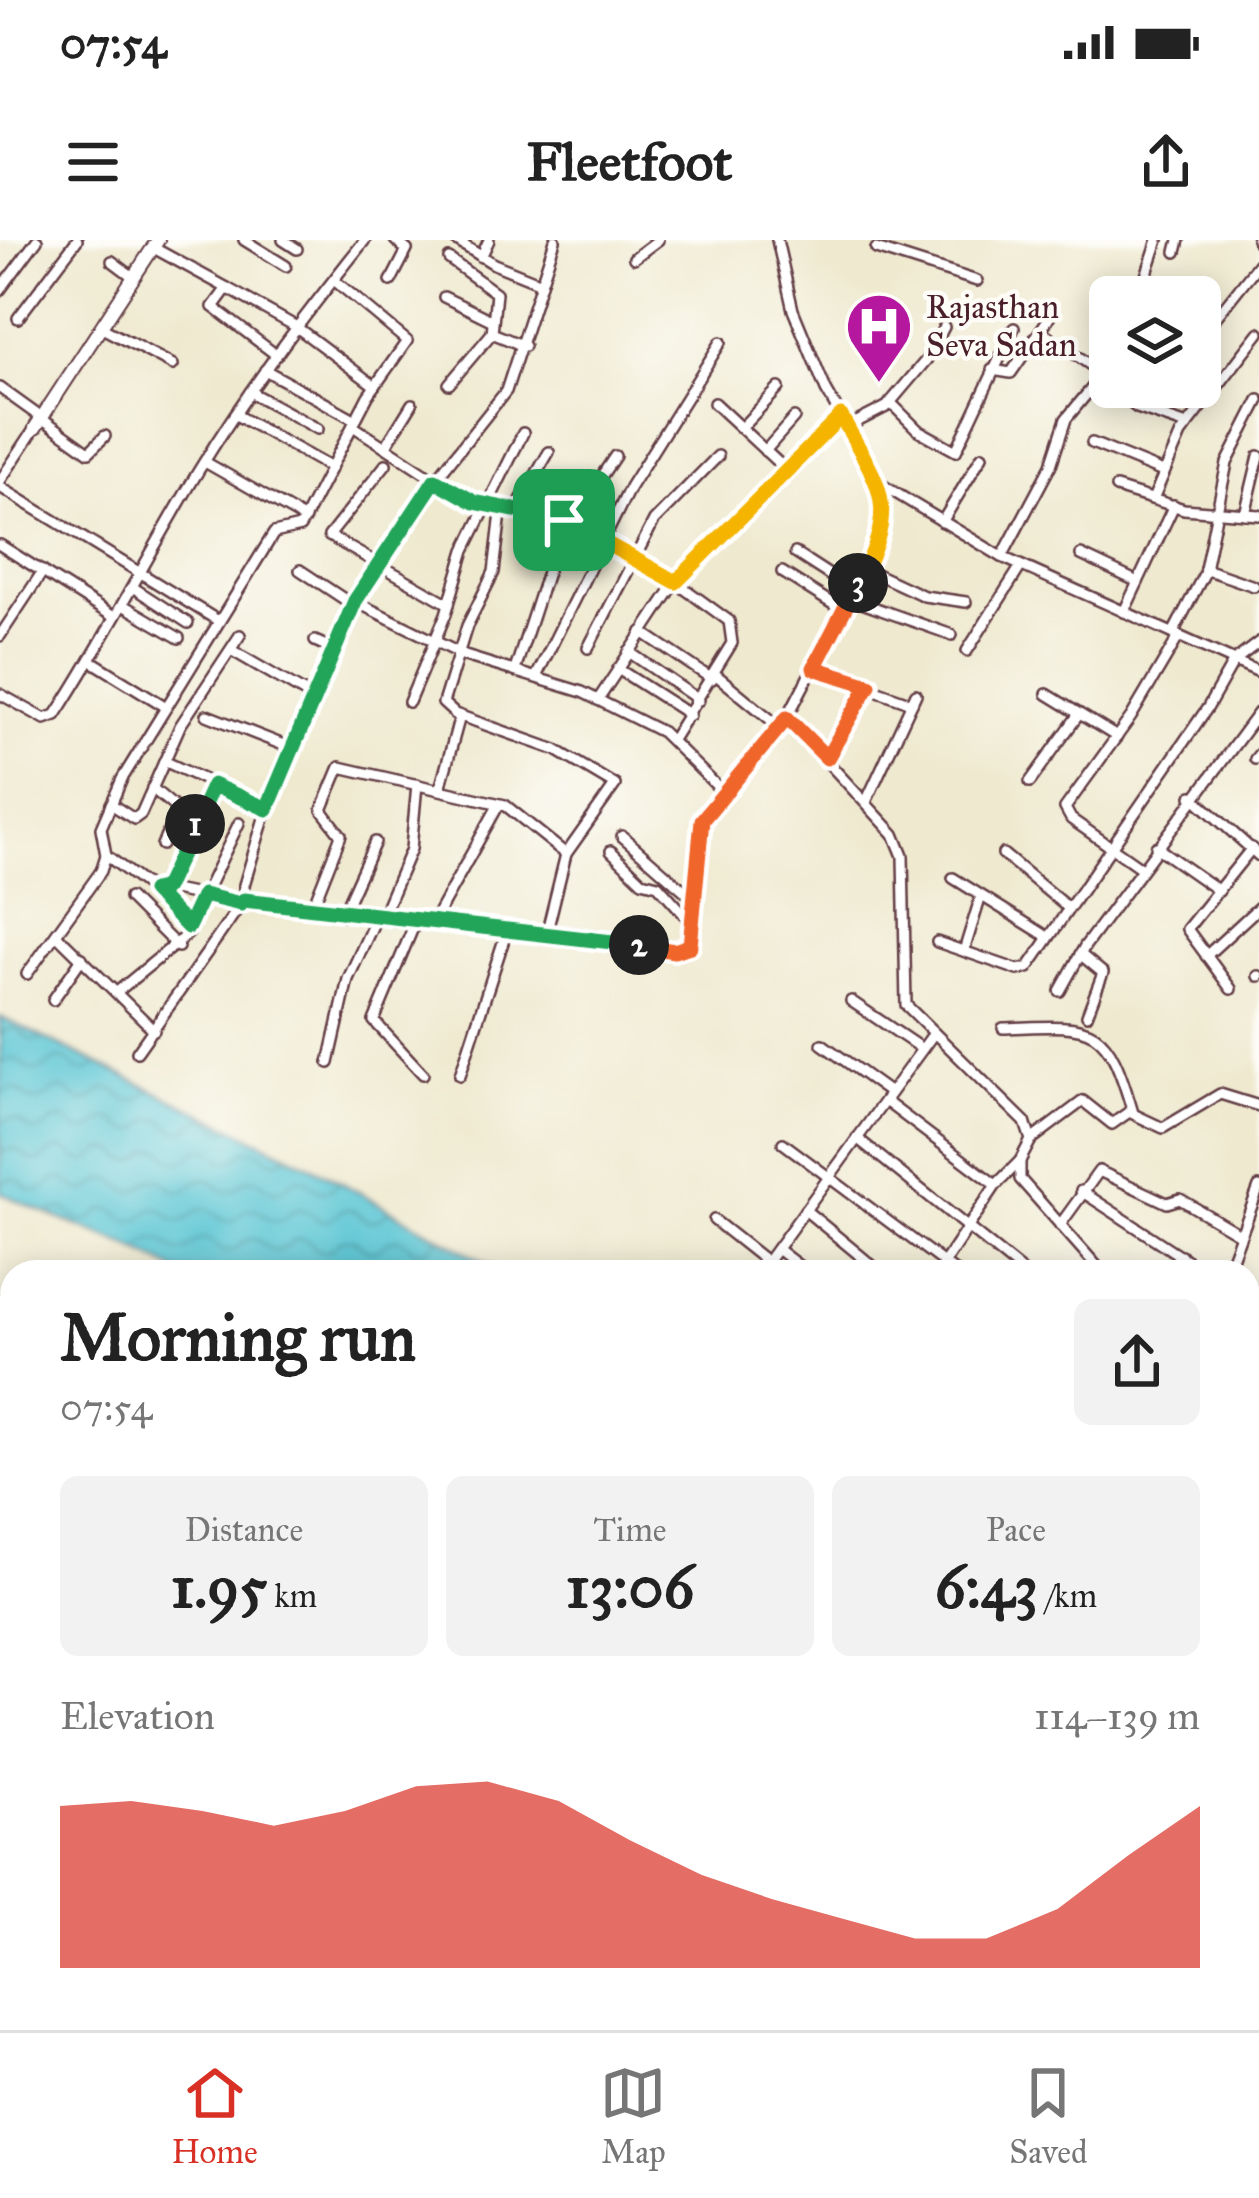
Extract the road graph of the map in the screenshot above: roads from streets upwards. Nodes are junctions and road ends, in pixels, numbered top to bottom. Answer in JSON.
{"nodes":[{"id":1,"x":37,"y":240,"type":"edge"},
{"id":2,"x":77,"y":240,"type":"edge"},
{"id":3,"x":244,"y":240,"type":"edge"},
{"id":4,"x":284,"y":240,"type":"edge"},
{"id":5,"x":364,"y":240,"type":"edge"},
{"id":6,"x":395,"y":240,"type":"edge"},
{"id":7,"x":455,"y":240,"type":"edge"},
{"id":8,"x":490,"y":240,"type":"edge"},
{"id":9,"x":555,"y":240,"type":"edge"},
{"id":10,"x":658,"y":240,"type":"edge"},
{"id":11,"x":777,"y":240,"type":"edge"},
{"id":12,"x":1157,"y":240,"type":"edge"},
{"id":13,"x":155,"y":243,"type":"edge"},
{"id":14,"x":297,"y":249,"type":"dead end"},
{"id":15,"x":876,"y":249,"type":"dead end"},
{"id":16,"x":482,"y":257,"type":"junction"},
{"id":17,"x":634,"y":258,"type":"dead end"},
{"id":18,"x":449,"y":259,"type":"dead end"},
{"id":19,"x":112,"y":261,"type":"dead end"},
{"id":20,"x":1259,"y":263,"type":"edge"},
{"id":21,"x":286,"y":266,"type":"dead end"},
{"id":22,"x":132,"y":276,"type":"junction"},
{"id":23,"x":1146,"y":276,"type":"edge"},
{"id":24,"x":334,"y":280,"type":"junction"},
{"id":25,"x":391,"y":281,"type":"dead end"},
{"id":26,"x":977,"y":281,"type":"dead end"},
{"id":27,"x":542,"y":283,"type":"junction"},
{"id":28,"x":227,"y":288,"type":"junction"},
{"id":29,"x":0,"y":290,"type":"edge"},
{"id":30,"x":444,"y":297,"type":"dead end"},
{"id":31,"x":1221,"y":311,"type":"edge"},
{"id":32,"x":18,"y":318,"type":"dead end"},
{"id":33,"x":1049,"y":318,"type":"dead end"},
{"id":34,"x":296,"y":326,"type":"junction"},
{"id":35,"x":492,"y":327,"type":"junction"},
{"id":36,"x":944,"y":327,"type":"dead end"},
{"id":37,"x":104,"y":328,"type":"junction"},
{"id":38,"x":1014,"y":328,"type":"dead end"},
{"id":39,"x":1041,"y":331,"type":"junction"},
{"id":40,"x":1259,"y":333,"type":"edge"},
{"id":41,"x":721,"y":342,"type":"dead end"},
{"id":42,"x":524,"y":346,"type":"junction"},
{"id":43,"x":275,"y":354,"type":"junction"},
{"id":44,"x":1089,"y":363,"type":"edge"},
{"id":45,"x":173,"y":365,"type":"dead end"},
{"id":46,"x":265,"y":370,"type":"junction"},
{"id":47,"x":992,"y":370,"type":"junction"},
{"id":48,"x":1221,"y":381,"type":"edge"},
{"id":49,"x":449,"y":384,"type":"dead end"},
{"id":50,"x":375,"y":386,"type":"junction"},
{"id":51,"x":0,"y":388,"type":"edge"},
{"id":52,"x":778,"y":388,"type":"dead end"},
{"id":53,"x":250,"y":392,"type":"junction"},
{"id":54,"x":1089,"y":393,"type":"edge"},
{"id":55,"x":1259,"y":400,"type":"edge"},
{"id":56,"x":412,"y":404,"type":"dead end"},
{"id":57,"x":714,"y":404,"type":"dead end"},
{"id":58,"x":889,"y":404,"type":"junction"},
{"id":59,"x":1137,"y":408,"type":"edge"},
{"id":60,"x":1200,"y":408,"type":"edge"},
{"id":61,"x":236,"y":415,"type":"junction"},
{"id":62,"x":841,"y":416,"type":"junction"},
{"id":63,"x":794,"y":418,"type":"dead end"},
{"id":64,"x":354,"y":423,"type":"junction"},
{"id":65,"x":37,"y":424,"type":"junction"},
{"id":66,"x":1187,"y":425,"type":"junction"},
{"id":67,"x":741,"y":428,"type":"junction"},
{"id":68,"x":847,"y":428,"type":"junction"},
{"id":69,"x":318,"y":429,"type":"dead end"},
{"id":70,"x":523,"y":434,"type":"dead end"},
{"id":71,"x":105,"y":436,"type":"dead end"},
{"id":72,"x":1092,"y":443,"type":"dead end"},
{"id":73,"x":386,"y":446,"type":"junction"},
{"id":74,"x":765,"y":451,"type":"junction"},
{"id":75,"x":549,"y":452,"type":"dead end"},
{"id":76,"x":614,"y":456,"type":"dead end"},
{"id":77,"x":718,"y":456,"type":"dead end"},
{"id":78,"x":982,"y":456,"type":"dead end"},
{"id":79,"x":1259,"y":456,"type":"edge"},
{"id":80,"x":205,"y":462,"type":"junction"},
{"id":81,"x":386,"y":464,"type":"dead end"},
{"id":82,"x":332,"y":468,"type":"junction"},
{"id":83,"x":785,"y":469,"type":"junction"},
{"id":84,"x":1163,"y":472,"type":"junction"},
{"id":85,"x":435,"y":480,"type":"junction"},
{"id":86,"x":879,"y":483,"type":"junction"},
{"id":87,"x":0,"y":484,"type":"edge"},
{"id":88,"x":1116,"y":488,"type":"dead end"},
{"id":89,"x":1153,"y":499,"type":"junction"},
{"id":90,"x":487,"y":504,"type":"junction"},
{"id":91,"x":502,"y":505,"type":"junction"},
{"id":92,"x":1174,"y":505,"type":"junction"},
{"id":93,"x":517,"y":507,"type":"junction"},
{"id":94,"x":1220,"y":512,"type":"junction"},
{"id":95,"x":1245,"y":514,"type":"junction"},
{"id":96,"x":1259,"y":515,"type":"edge"},
{"id":97,"x":304,"y":519,"type":"junction"},
{"id":98,"x":567,"y":521,"type":"junction"},
{"id":99,"x":943,"y":522,"type":"junction"},
{"id":100,"x":607,"y":542,"type":"junction"},
{"id":101,"x":0,"y":544,"type":"edge"},
{"id":102,"x":795,"y":553,"type":"dead end"},
{"id":103,"x":1081,"y":555,"type":"dead end"},
{"id":104,"x":1002,"y":557,"type":"junction"},
{"id":105,"x":638,"y":559,"type":"junction"},
{"id":106,"x":375,"y":565,"type":"junction"},
{"id":107,"x":1022,"y":566,"type":"junction"},
{"id":108,"x":866,"y":568,"type":"junction"},
{"id":109,"x":1205,"y":569,"type":"junction"},
{"id":110,"x":299,"y":570,"type":"dead end"},
{"id":111,"x":43,"y":571,"type":"junction"},
{"id":112,"x":782,"y":572,"type":"dead end"},
{"id":113,"x":143,"y":574,"type":"junction"},
{"id":114,"x":676,"y":582,"type":"junction"},
{"id":115,"x":1138,"y":582,"type":"junction"},
{"id":116,"x":1254,"y":586,"type":"dead end"},
{"id":117,"x":134,"y":588,"type":"junction"},
{"id":118,"x":852,"y":595,"type":"junction"},
{"id":119,"x":966,"y":602,"type":"dead end"},
{"id":120,"x":354,"y":603,"type":"junction"},
{"id":121,"x":449,"y":604,"type":"junction"},
{"id":122,"x":123,"y":605,"type":"junction"},
{"id":123,"x":844,"y":610,"type":"junction"},
{"id":124,"x":1124,"y":611,"type":"junction"},
{"id":125,"x":114,"y":617,"type":"junction"},
{"id":126,"x":217,"y":620,"type":"junction"},
{"id":127,"x":188,"y":622,"type":"dead end"},
{"id":128,"x":642,"y":632,"type":"junction"},
{"id":129,"x":240,"y":635,"type":"dead end"},
{"id":130,"x":952,"y":635,"type":"dead end"},
{"id":131,"x":1176,"y":635,"type":"junction"},
{"id":132,"x":0,"y":636,"type":"edge"},
{"id":133,"x":179,"y":638,"type":"dead end"},
{"id":134,"x":315,"y":640,"type":"dead end"},
{"id":135,"x":435,"y":642,"type":"junction"},
{"id":136,"x":1259,"y":642,"type":"edge"},
{"id":137,"x":588,"y":648,"type":"dead end"},
{"id":138,"x":231,"y":650,"type":"junction"},
{"id":139,"x":335,"y":650,"type":"junction"},
{"id":140,"x":967,"y":651,"type":"dead end"},
{"id":141,"x":629,"y":652,"type":"junction"},
{"id":142,"x":458,"y":653,"type":"junction"},
{"id":143,"x":90,"y":660,"type":"junction"},
{"id":144,"x":1234,"y":661,"type":"junction"},
{"id":145,"x":814,"y":668,"type":"junction"},
{"id":146,"x":618,"y":669,"type":"junction"},
{"id":147,"x":515,"y":670,"type":"junction"},
{"id":148,"x":1259,"y":672,"type":"edge"},
{"id":149,"x":536,"y":676,"type":"junction"},
{"id":150,"x":713,"y":676,"type":"junction"},
{"id":151,"x":869,"y":685,"type":"junction"},
{"id":152,"x":0,"y":694,"type":"edge"},
{"id":153,"x":1047,"y":694,"type":"dead end"},
{"id":154,"x":312,"y":697,"type":"junction"},
{"id":155,"x":598,"y":700,"type":"junction"},
{"id":156,"x":699,"y":700,"type":"junction"},
{"id":157,"x":409,"y":702,"type":"dead end"},
{"id":158,"x":163,"y":705,"type":"junction"},
{"id":159,"x":1259,"y":712,"type":"edge"},
{"id":160,"x":1079,"y":714,"type":"junction"},
{"id":161,"x":207,"y":715,"type":"dead end"},
{"id":162,"x":690,"y":715,"type":"junction"},
{"id":163,"x":460,"y":716,"type":"junction"},
{"id":164,"x":784,"y":723,"type":"junction"},
{"id":165,"x":1117,"y":737,"type":"junction"},
{"id":166,"x":672,"y":740,"type":"junction"},
{"id":167,"x":291,"y":748,"type":"junction"},
{"id":168,"x":827,"y":758,"type":"junction"},
{"id":169,"x":164,"y":761,"type":"junction"},
{"id":170,"x":1030,"y":782,"type":"dead end"},
{"id":171,"x":417,"y":784,"type":"junction"},
{"id":172,"x":213,"y":785,"type":"junction"},
{"id":173,"x":152,"y":788,"type":"junction"},
{"id":174,"x":440,"y":789,"type":"junction"},
{"id":175,"x":724,"y":792,"type":"junction"},
{"id":176,"x":1192,"y":796,"type":"junction"},
{"id":177,"x":866,"y":802,"type":"junction"},
{"id":178,"x":111,"y":804,"type":"junction"},
{"id":179,"x":497,"y":806,"type":"junction"},
{"id":180,"x":267,"y":809,"type":"junction"},
{"id":181,"x":239,"y":823,"type":"dead end"},
{"id":182,"x":622,"y":836,"type":"dead end"},
{"id":183,"x":375,"y":842,"type":"dead end"},
{"id":184,"x":162,"y":845,"type":"dead end"},
{"id":185,"x":1113,"y":846,"type":"junction"},
{"id":186,"x":1156,"y":847,"type":"junction"},
{"id":187,"x":610,"y":851,"type":"dead end"},
{"id":188,"x":1255,"y":852,"type":"edge"},
{"id":189,"x":566,"y":854,"type":"junction"},
{"id":190,"x":1003,"y":854,"type":"dead end"},
{"id":191,"x":106,"y":855,"type":"junction"},
{"id":192,"x":1141,"y":868,"type":"junction"},
{"id":193,"x":953,"y":878,"type":"dead end"},
{"id":194,"x":159,"y":889,"type":"junction"},
{"id":195,"x":1219,"y":891,"type":"junction"},
{"id":196,"x":203,"y":895,"type":"junction"},
{"id":197,"x":981,"y":896,"type":"junction"},
{"id":198,"x":129,"y":898,"type":"dead end"},
{"id":199,"x":694,"y":899,"type":"junction"},
{"id":200,"x":243,"y":902,"type":"junction"},
{"id":201,"x":1259,"y":907,"type":"edge"},
{"id":202,"x":1069,"y":908,"type":"junction"},
{"id":203,"x":311,"y":910,"type":"junction"},
{"id":204,"x":343,"y":915,"type":"junction"},
{"id":205,"x":378,"y":919,"type":"junction"},
{"id":206,"x":415,"y":923,"type":"junction"},
{"id":207,"x":432,"y":924,"type":"junction"},
{"id":208,"x":693,"y":924,"type":"junction"},
{"id":209,"x":188,"y":927,"type":"junction"},
{"id":210,"x":508,"y":927,"type":"junction"},
{"id":211,"x":548,"y":931,"type":"junction"},
{"id":212,"x":57,"y":935,"type":"junction"},
{"id":213,"x":1048,"y":937,"type":"junction"},
{"id":214,"x":937,"y":942,"type":"dead end"},
{"id":215,"x":178,"y":946,"type":"junction"},
{"id":216,"x":964,"y":951,"type":"junction"},
{"id":217,"x":1081,"y":954,"type":"junction"},
{"id":218,"x":1206,"y":956,"type":"junction"},
{"id":219,"x":82,"y":958,"type":"junction"},
{"id":220,"x":27,"y":974,"type":"dead end"},
{"id":221,"x":1231,"y":989,"type":"dead end"},
{"id":222,"x":1060,"y":991,"type":"dead end"},
{"id":223,"x":117,"y":992,"type":"junction"},
{"id":224,"x":53,"y":1000,"type":"dead end"},
{"id":225,"x":851,"y":1000,"type":"dead end"},
{"id":226,"x":1088,"y":1015,"type":"dead end"},
{"id":227,"x":1003,"y":1028,"type":"dead end"},
{"id":228,"x":154,"y":1030,"type":"junction"},
{"id":229,"x":934,"y":1033,"type":"junction"},
{"id":230,"x":822,"y":1044,"type":"dead end"},
{"id":231,"x":922,"y":1049,"type":"junction"},
{"id":232,"x":137,"y":1052,"type":"dead end"},
{"id":233,"x":329,"y":1063,"type":"dead end"},
{"id":234,"x":424,"y":1074,"type":"dead end"},
{"id":235,"x":460,"y":1075,"type":"dead end"},
{"id":236,"x":887,"y":1097,"type":"junction"},
{"id":237,"x":1259,"y":1106,"type":"edge"},
{"id":238,"x":1133,"y":1113,"type":"junction"},
{"id":239,"x":857,"y":1138,"type":"junction"},
{"id":240,"x":1031,"y":1140,"type":"junction"},
{"id":241,"x":783,"y":1143,"type":"dead end"},
{"id":242,"x":1019,"y":1161,"type":"junction"},
{"id":243,"x":830,"y":1176,"type":"junction"},
{"id":244,"x":996,"y":1185,"type":"junction"},
{"id":245,"x":1081,"y":1191,"type":"junction"},
{"id":246,"x":1258,"y":1192,"type":"edge"},
{"id":247,"x":805,"y":1210,"type":"junction"},
{"id":248,"x":714,"y":1220,"type":"dead end"},
{"id":249,"x":967,"y":1225,"type":"junction"},
{"id":250,"x":1060,"y":1225,"type":"junction"},
{"id":251,"x":1241,"y":1234,"type":"junction"},
{"id":252,"x":777,"y":1249,"type":"junction"},
{"id":253,"x":1181,"y":1255,"type":"junction"},
{"id":254,"x":764,"y":1260,"type":"edge"},
{"id":255,"x":769,"y":1260,"type":"edge"},
{"id":256,"x":791,"y":1260,"type":"edge"},
{"id":257,"x":865,"y":1260,"type":"edge"},
{"id":258,"x":933,"y":1260,"type":"edge"},
{"id":259,"x":944,"y":1260,"type":"edge"},
{"id":260,"x":1009,"y":1260,"type":"edge"},
{"id":261,"x":1091,"y":1260,"type":"edge"},
{"id":262,"x":1176,"y":1260,"type":"edge"},
{"id":263,"x":1188,"y":1260,"type":"edge"},
{"id":264,"x":1231,"y":1260,"type":"edge"}],
"edges":[{"from":1,"to":29,"type":"street"},
{"from":2,"to":32,"type":"street"},
{"from":3,"to":21,"type":"street"},
{"from":4,"to":14,"type":"street"},
{"from":5,"to":24,"type":"street"},
{"from":6,"to":25,"type":"street"},
{"from":7,"to":16,"type":"street"},
{"from":8,"to":16,"type":"street"},
{"from":9,"to":27,"type":"street"},
{"from":10,"to":17,"type":"street"},
{"from":11,"to":62,"type":"street"},
{"from":12,"to":23,"type":"street"},
{"from":13,"to":22,"type":"street"},
{"from":13,"to":28,"type":"street"},
{"from":15,"to":26,"type":"street"},
{"from":16,"to":27,"type":"street"},
{"from":18,"to":35,"type":"street"},
{"from":19,"to":22,"type":"street"},
{"from":20,"to":31,"type":"street"},
{"from":22,"to":37,"type":"street"},
{"from":24,"to":34,"type":"street"},
{"from":24,"to":50,"type":"street"},
{"from":27,"to":42,"type":"street"},
{"from":28,"to":34,"type":"street"},
{"from":28,"to":43,"type":"street"},
{"from":30,"to":35,"type":"street"},
{"from":33,"to":39,"type":"street"},
{"from":34,"to":43,"type":"street"},
{"from":34,"to":50,"type":"street"},
{"from":35,"to":42,"type":"street"},
{"from":35,"to":49,"type":"street"},
{"from":36,"to":58,"type":"street"},
{"from":37,"to":45,"type":"street"},
{"from":37,"to":65,"type":"street"},
{"from":38,"to":47,"type":"street"},
{"from":39,"to":44,"type":"street"},
{"from":39,"to":47,"type":"street"},
{"from":40,"to":48,"type":"street"},
{"from":41,"to":100,"type":"street"},
{"from":42,"to":85,"type":"street"},
{"from":43,"to":46,"type":"street"},
{"from":46,"to":53,"type":"street"},
{"from":46,"to":64,"type":"street"},
{"from":47,"to":58,"type":"street"},
{"from":50,"to":64,"type":"street"},
{"from":51,"to":65,"type":"street"},
{"from":52,"to":67,"type":"street"},
{"from":53,"to":61,"type":"street"},
{"from":53,"to":69,"type":"street"},
{"from":54,"to":104,"type":"street"},
{"from":55,"to":94,"type":"street"},
{"from":56,"to":73,"type":"street"},
{"from":57,"to":67,"type":"street"},
{"from":58,"to":68,"type":"street"},
{"from":59,"to":66,"type":"street"},
{"from":60,"to":66,"type":"street"},
{"from":61,"to":80,"type":"street"},
{"from":61,"to":82,"type":"street"},
{"from":62,"to":68,"type":"street"},
{"from":62,"to":83,"type":"street"},
{"from":63,"to":74,"type":"street"},
{"from":64,"to":73,"type":"street"},
{"from":64,"to":82,"type":"street"},
{"from":65,"to":71,"type":"street"},
{"from":65,"to":87,"type":"street"},
{"from":66,"to":84,"type":"street"},
{"from":67,"to":74,"type":"street"},
{"from":68,"to":86,"type":"street"},
{"from":70,"to":90,"type":"street"},
{"from":72,"to":84,"type":"street"},
{"from":73,"to":85,"type":"street"},
{"from":74,"to":83,"type":"street"},
{"from":75,"to":93,"type":"street"},
{"from":76,"to":98,"type":"street"},
{"from":77,"to":105,"type":"street"},
{"from":78,"to":99,"type":"street"},
{"from":79,"to":95,"type":"street"},
{"from":80,"to":97,"type":"street"},
{"from":80,"to":113,"type":"street"},
{"from":81,"to":106,"type":"street"},
{"from":82,"to":97,"type":"street"},
{"from":83,"to":114,"type":"street"},
{"from":84,"to":89,"type":"street"},
{"from":85,"to":90,"type":"street"},
{"from":85,"to":106,"type":"street"},
{"from":86,"to":99,"type":"street"},
{"from":86,"to":108,"type":"street"},
{"from":87,"to":113,"type":"street"},
{"from":88,"to":89,"type":"street"},
{"from":89,"to":92,"type":"street"},
{"from":90,"to":91,"type":"street"},
{"from":90,"to":121,"type":"street"},
{"from":91,"to":93,"type":"street"},
{"from":91,"to":142,"type":"street"},
{"from":92,"to":94,"type":"street"},
{"from":92,"to":115,"type":"street"},
{"from":93,"to":98,"type":"street"},
{"from":94,"to":95,"type":"street"},
{"from":94,"to":109,"type":"street"},
{"from":95,"to":96,"type":"street"},
{"from":97,"to":126,"type":"street"},
{"from":98,"to":100,"type":"street"},
{"from":98,"to":147,"type":"street"},
{"from":99,"to":104,"type":"street"},
{"from":100,"to":105,"type":"street"},
{"from":100,"to":149,"type":"street"},
{"from":101,"to":111,"type":"street"},
{"from":102,"to":118,"type":"street"},
{"from":103,"to":115,"type":"street"},
{"from":104,"to":107,"type":"street"},
{"from":105,"to":114,"type":"street"},
{"from":105,"to":137,"type":"street"},
{"from":106,"to":120,"type":"street"},
{"from":106,"to":121,"type":"street"},
{"from":107,"to":124,"type":"street"},
{"from":107,"to":140,"type":"street"},
{"from":108,"to":118,"type":"street"},
{"from":108,"to":119,"type":"street"},
{"from":109,"to":116,"type":"street"},
{"from":109,"to":131,"type":"street"},
{"from":110,"to":120,"type":"street"},
{"from":111,"to":125,"type":"street"},
{"from":111,"to":132,"type":"street"},
{"from":112,"to":123,"type":"street"},
{"from":113,"to":117,"type":"street"},
{"from":113,"to":126,"type":"street"},
{"from":114,"to":128,"type":"street"},
{"from":114,"to":150,"type":"street"},
{"from":115,"to":124,"type":"street"},
{"from":117,"to":122,"type":"street"},
{"from":117,"to":127,"type":"street"},
{"from":118,"to":123,"type":"street"},
{"from":118,"to":130,"type":"street"},
{"from":120,"to":135,"type":"street"},
{"from":120,"to":139,"type":"street"},
{"from":121,"to":135,"type":"street"},
{"from":122,"to":125,"type":"street"},
{"from":122,"to":133,"type":"street"},
{"from":123,"to":145,"type":"street"},
{"from":124,"to":131,"type":"street"},
{"from":125,"to":143,"type":"street"},
{"from":126,"to":158,"type":"street"},
{"from":128,"to":141,"type":"street"},
{"from":128,"to":150,"type":"street"},
{"from":129,"to":138,"type":"street"},
{"from":131,"to":144,"type":"street"},
{"from":131,"to":165,"type":"street"},
{"from":134,"to":139,"type":"street"},
{"from":135,"to":142,"type":"street"},
{"from":135,"to":157,"type":"street"},
{"from":136,"to":144,"type":"street"},
{"from":138,"to":154,"type":"street"},
{"from":138,"to":169,"type":"street"},
{"from":139,"to":154,"type":"street"},
{"from":141,"to":146,"type":"street"},
{"from":141,"to":156,"type":"street"},
{"from":142,"to":147,"type":"street"},
{"from":142,"to":163,"type":"street"},
{"from":143,"to":152,"type":"street"},
{"from":143,"to":158,"type":"street"},
{"from":144,"to":148,"type":"street"},
{"from":144,"to":185,"type":"street"},
{"from":145,"to":151,"type":"street"},
{"from":145,"to":164,"type":"street"},
{"from":146,"to":155,"type":"street"},
{"from":146,"to":162,"type":"street"},
{"from":147,"to":149,"type":"street"},
{"from":149,"to":155,"type":"street"},
{"from":150,"to":156,"type":"street"},
{"from":150,"to":164,"type":"street"},
{"from":151,"to":168,"type":"street"},
{"from":151,"to":177,"type":"street"},
{"from":153,"to":160,"type":"street"},
{"from":154,"to":167,"type":"street"},
{"from":155,"to":166,"type":"street"},
{"from":156,"to":162,"type":"street"},
{"from":158,"to":178,"type":"street"},
{"from":159,"to":176,"type":"street"},
{"from":160,"to":165,"type":"street"},
{"from":160,"to":170,"type":"street"},
{"from":161,"to":167,"type":"street"},
{"from":162,"to":166,"type":"street"},
{"from":163,"to":174,"type":"street"},
{"from":163,"to":189,"type":"street"},
{"from":164,"to":168,"type":"street"},
{"from":164,"to":175,"type":"street"},
{"from":165,"to":185,"type":"street"},
{"from":166,"to":175,"type":"street"},
{"from":167,"to":180,"type":"street"},
{"from":168,"to":177,"type":"street"},
{"from":169,"to":172,"type":"street"},
{"from":169,"to":173,"type":"street"},
{"from":171,"to":174,"type":"street"},
{"from":171,"to":203,"type":"street"},
{"from":171,"to":205,"type":"street"},
{"from":172,"to":180,"type":"street"},
{"from":172,"to":194,"type":"street"},
{"from":173,"to":178,"type":"street"},
{"from":173,"to":184,"type":"street"},
{"from":174,"to":179,"type":"street"},
{"from":175,"to":199,"type":"street"},
{"from":176,"to":186,"type":"street"},
{"from":176,"to":188,"type":"street"},
{"from":177,"to":229,"type":"street"},
{"from":178,"to":191,"type":"street"},
{"from":179,"to":189,"type":"street"},
{"from":179,"to":207,"type":"street"},
{"from":180,"to":200,"type":"street"},
{"from":181,"to":196,"type":"street"},
{"from":182,"to":199,"type":"street"},
{"from":183,"to":204,"type":"street"},
{"from":185,"to":192,"type":"street"},
{"from":185,"to":202,"type":"street"},
{"from":186,"to":192,"type":"street"},
{"from":186,"to":195,"type":"street"},
{"from":187,"to":208,"type":"street"},
{"from":188,"to":195,"type":"street"},
{"from":189,"to":211,"type":"street"},
{"from":190,"to":202,"type":"street"},
{"from":191,"to":194,"type":"street"},
{"from":191,"to":212,"type":"street"},
{"from":192,"to":217,"type":"street"},
{"from":193,"to":197,"type":"street"},
{"from":194,"to":196,"type":"street"},
{"from":194,"to":209,"type":"street"},
{"from":195,"to":218,"type":"street"},
{"from":196,"to":200,"type":"street"},
{"from":196,"to":209,"type":"street"},
{"from":197,"to":213,"type":"street"},
{"from":197,"to":216,"type":"street"},
{"from":198,"to":215,"type":"street"},
{"from":199,"to":208,"type":"street"},
{"from":200,"to":203,"type":"street"},
{"from":200,"to":228,"type":"street"},
{"from":201,"to":218,"type":"street"},
{"from":202,"to":213,"type":"street"},
{"from":203,"to":204,"type":"street"},
{"from":204,"to":205,"type":"street"},
{"from":205,"to":206,"type":"street"},
{"from":205,"to":233,"type":"street"},
{"from":206,"to":207,"type":"street"},
{"from":206,"to":234,"type":"street"},
{"from":207,"to":210,"type":"street"},
{"from":208,"to":211,"type":"street"},
{"from":209,"to":215,"type":"street"},
{"from":210,"to":211,"type":"street"},
{"from":210,"to":235,"type":"street"},
{"from":212,"to":219,"type":"street"},
{"from":212,"to":220,"type":"street"},
{"from":213,"to":216,"type":"street"},
{"from":214,"to":216,"type":"street"},
{"from":215,"to":223,"type":"street"},
{"from":217,"to":222,"type":"street"},
{"from":217,"to":226,"type":"street"},
{"from":218,"to":221,"type":"street"},
{"from":219,"to":223,"type":"street"},
{"from":219,"to":224,"type":"street"},
{"from":223,"to":228,"type":"street"},
{"from":225,"to":231,"type":"street"},
{"from":227,"to":238,"type":"street"},
{"from":228,"to":232,"type":"street"},
{"from":229,"to":231,"type":"street"},
{"from":229,"to":240,"type":"street"},
{"from":230,"to":236,"type":"street"},
{"from":231,"to":236,"type":"street"},
{"from":236,"to":239,"type":"street"},
{"from":236,"to":244,"type":"street"},
{"from":237,"to":238,"type":"street"},
{"from":238,"to":240,"type":"street"},
{"from":239,"to":243,"type":"street"},
{"from":239,"to":249,"type":"street"},
{"from":240,"to":242,"type":"street"},
{"from":241,"to":243,"type":"street"},
{"from":242,"to":244,"type":"street"},
{"from":242,"to":250,"type":"street"},
{"from":243,"to":247,"type":"street"},
{"from":243,"to":258,"type":"street"},
{"from":244,"to":249,"type":"street"},
{"from":245,"to":250,"type":"street"},
{"from":245,"to":251,"type":"street"},
{"from":245,"to":253,"type":"street"},
{"from":246,"to":251,"type":"street"},
{"from":247,"to":252,"type":"street"},
{"from":247,"to":257,"type":"street"},
{"from":248,"to":254,"type":"street"},
{"from":249,"to":259,"type":"street"},
{"from":249,"to":260,"type":"street"},
{"from":250,"to":261,"type":"street"},
{"from":251,"to":264,"type":"street"},
{"from":252,"to":255,"type":"street"},
{"from":252,"to":256,"type":"street"},
{"from":253,"to":262,"type":"street"},
{"from":253,"to":263,"type":"street"}]}
